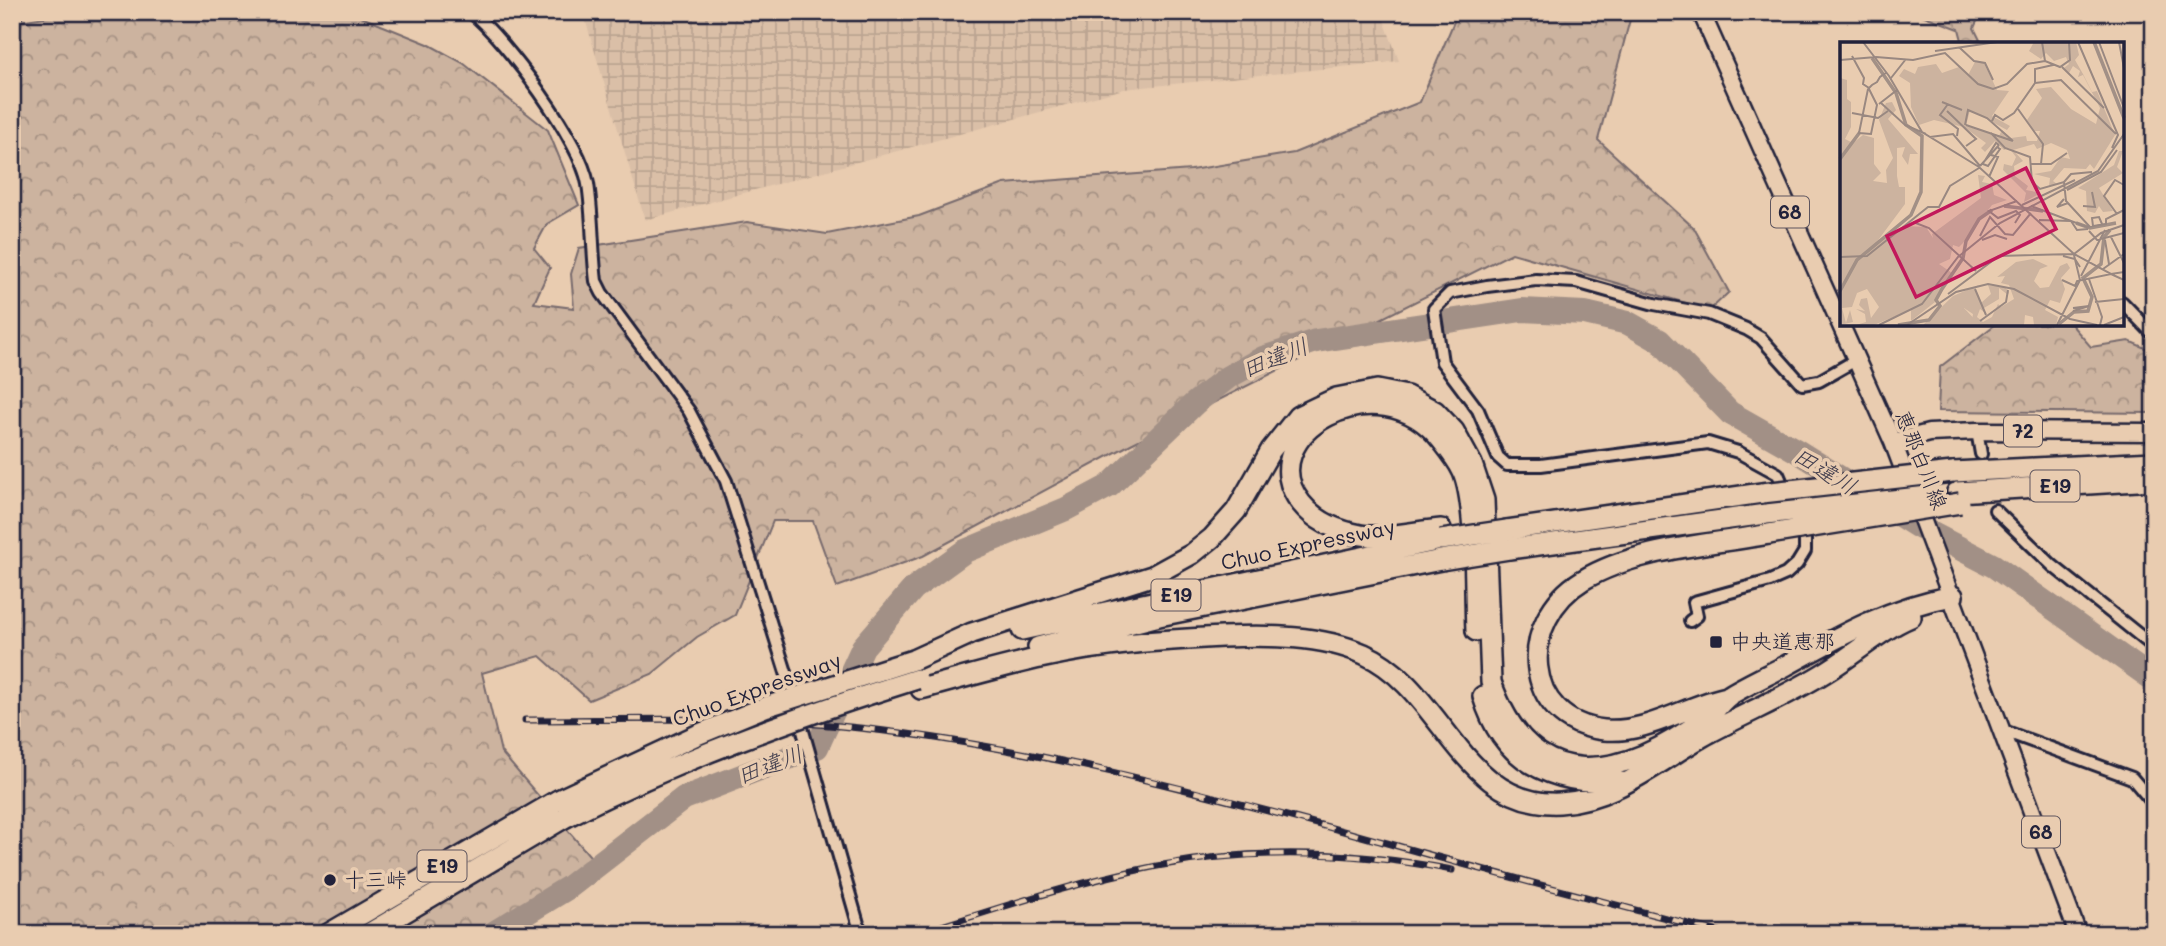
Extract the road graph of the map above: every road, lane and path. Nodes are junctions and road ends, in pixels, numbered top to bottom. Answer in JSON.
{"nodes":[{"id":1,"x":18,"y":12,"type":"edge"},
{"id":2,"x":86,"y":12,"type":"edge"},
{"id":3,"x":100,"y":12,"type":"edge"},
{"id":4,"x":471,"y":12,"type":"edge"},
{"id":5,"x":1701,"y":12,"type":"edge"},
{"id":6,"x":12,"y":14,"type":"edge"},
{"id":7,"x":2154,"y":215,"type":"edge"},
{"id":8,"x":2154,"y":223,"type":"edge"},
{"id":9,"x":2124,"y":304,"type":"edge"},
{"id":10,"x":1840,"y":324,"type":"edge"},
{"id":11,"x":1841,"y":326,"type":"edge"},
{"id":12,"x":2154,"y":335,"type":"edge"},
{"id":13,"x":1856,"y":360,"type":"junction"},
{"id":14,"x":1977,"y":431,"type":"junction"},
{"id":15,"x":2154,"y":432,"type":"edge"},
{"id":16,"x":1893,"y":442,"type":"junction"},
{"id":17,"x":1981,"y":454,"type":"dead end"},
{"id":18,"x":2154,"y":462,"type":"edge"},
{"id":19,"x":2154,"y":480,"type":"edge"},
{"id":20,"x":1958,"y":498,"type":"junction"},
{"id":21,"x":1995,"y":510,"type":"dead end"},
{"id":22,"x":1508,"y":532,"type":"junction"},
{"id":23,"x":1441,"y":543,"type":"junction"},
{"id":24,"x":1953,"y":596,"type":"junction"},
{"id":25,"x":1690,"y":621,"type":"dead end"},
{"id":26,"x":2154,"y":647,"type":"edge"},
{"id":27,"x":917,"y":676,"type":"junction"},
{"id":28,"x":1728,"y":696,"type":"junction"},
{"id":29,"x":2004,"y":731,"type":"junction"},
{"id":30,"x":1626,"y":782,"type":"junction"},
{"id":31,"x":2154,"y":804,"type":"edge"},
{"id":32,"x":561,"y":809,"type":"junction"},
{"id":33,"x":328,"y":934,"type":"edge"},
{"id":34,"x":368,"y":934,"type":"edge"},
{"id":35,"x":861,"y":934,"type":"edge"},
{"id":36,"x":2078,"y":934,"type":"edge"}],
"edges":[{"from":1,"to":6,"type":"street"},
{"from":2,"to":3,"type":"street"},
{"from":4,"to":35,"type":"street"},
{"from":5,"to":10,"type":"main road","name":"恵那白川線","number":"68"},
{"from":7,"to":8,"type":"street"},
{"from":9,"to":12,"type":"street"},
{"from":11,"to":13,"type":"main road","name":"恵那白川線","number":"68"},
{"from":13,"to":16,"type":"main road","name":"恵那白川線","number":"68"},
{"from":13,"to":25,"type":"street"},
{"from":14,"to":15,"type":"main road","number":"72"},
{"from":14,"to":16,"type":"main road","number":"72"},
{"from":14,"to":17,"type":"street"},
{"from":16,"to":24,"type":"main road","name":"恵那白川線","number":"68"},
{"from":18,"to":22,"type":"highway","name":"Chuo Expressway","number":"E19","bridge":true},
{"from":19,"to":20,"type":"highway","number":"E19"},
{"from":20,"to":22,"type":"highway","name":"Chuo Expressway","number":"E19","bridge":true},
{"from":20,"to":28,"type":"highway","bridge":true},
{"from":21,"to":26,"type":"street"},
{"from":22,"to":23,"type":"highway","name":"Chuo Expressway","number":"E19","bridge":true},
{"from":23,"to":27,"type":"highway","name":"Chuo Expressway","number":"E19"},
{"from":23,"to":30,"type":"highway"},
{"from":24,"to":28,"type":"highway"},
{"from":24,"to":29,"type":"main road","name":"恵那白川線","number":"68"},
{"from":24,"to":30,"type":"highway"},
{"from":27,"to":28,"type":"highway"},
{"from":27,"to":30,"type":"highway"},
{"from":27,"to":32,"type":"highway","name":"Chuo Expressway","number":"E19","bridge":true},
{"from":27,"to":32,"type":"highway","name":"Chuo Expressway","number":"E19","bridge":true},
{"from":29,"to":31,"type":"street"},
{"from":29,"to":36,"type":"main road","name":"恵那白川線","number":"68"},
{"from":32,"to":33,"type":"highway","name":"Chuo Expressway","number":"E19"},
{"from":32,"to":34,"type":"highway","name":"Chuo Expressway","number":"E19"}]}
